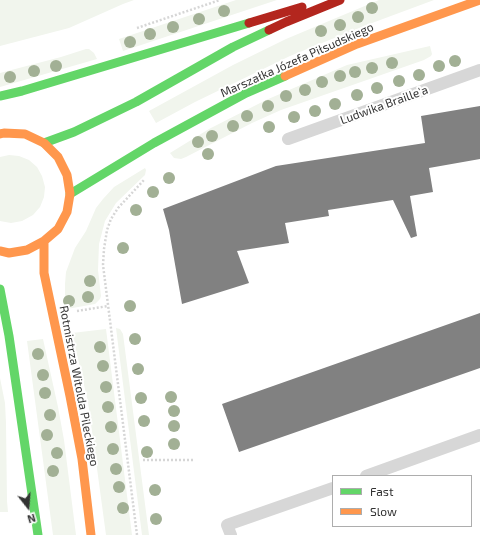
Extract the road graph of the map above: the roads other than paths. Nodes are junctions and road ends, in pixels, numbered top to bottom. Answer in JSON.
{"nodes":[{"id":1,"x":327,"y":0,"type":"edge"},
{"id":2,"x":340,"y":0,"type":"edge"},
{"id":3,"x":480,"y":0,"type":"edge"},
{"id":4,"x":480,"y":70,"type":"edge"},
{"id":5,"x":0,"y":96,"type":"edge"},
{"id":6,"x":0,"y":134,"type":"edge"},
{"id":7,"x":288,"y":139,"type":"dead end"},
{"id":8,"x":44,"y":143,"type":"junction"},
{"id":9,"x":70,"y":194,"type":"junction"},
{"id":10,"x":44,"y":241,"type":"junction"},
{"id":11,"x":0,"y":251,"type":"edge"},
{"id":12,"x":0,"y":289,"type":"edge"},
{"id":13,"x":480,"y":436,"type":"edge"},
{"id":14,"x":369,"y":475,"type":"edge"},
{"id":15,"x":332,"y":488,"type":"edge"},
{"id":16,"x":38,"y":535,"type":"edge"},
{"id":17,"x":91,"y":535,"type":"edge"},
{"id":18,"x":231,"y":535,"type":"edge"}],
"edges":[{"from":1,"to":5,"type":"main road"},
{"from":2,"to":8,"type":"main road"},
{"from":3,"to":9,"type":"main road","name":"Marszałka Józefa Piłsudskiego"},
{"from":4,"to":7,"type":"lane","name":"Ludwika Braille'a"},
{"from":6,"to":8,"type":"main road"},
{"from":8,"to":9,"type":"main road"},
{"from":9,"to":10,"type":"main road"},
{"from":10,"to":11,"type":"main road"},
{"from":10,"to":17,"type":"main road","name":"Rotmistrza Witolda Pileckiego"},
{"from":12,"to":16,"type":"main road"},
{"from":13,"to":14,"type":"lane"},
{"from":15,"to":18,"type":"lane"}]}
